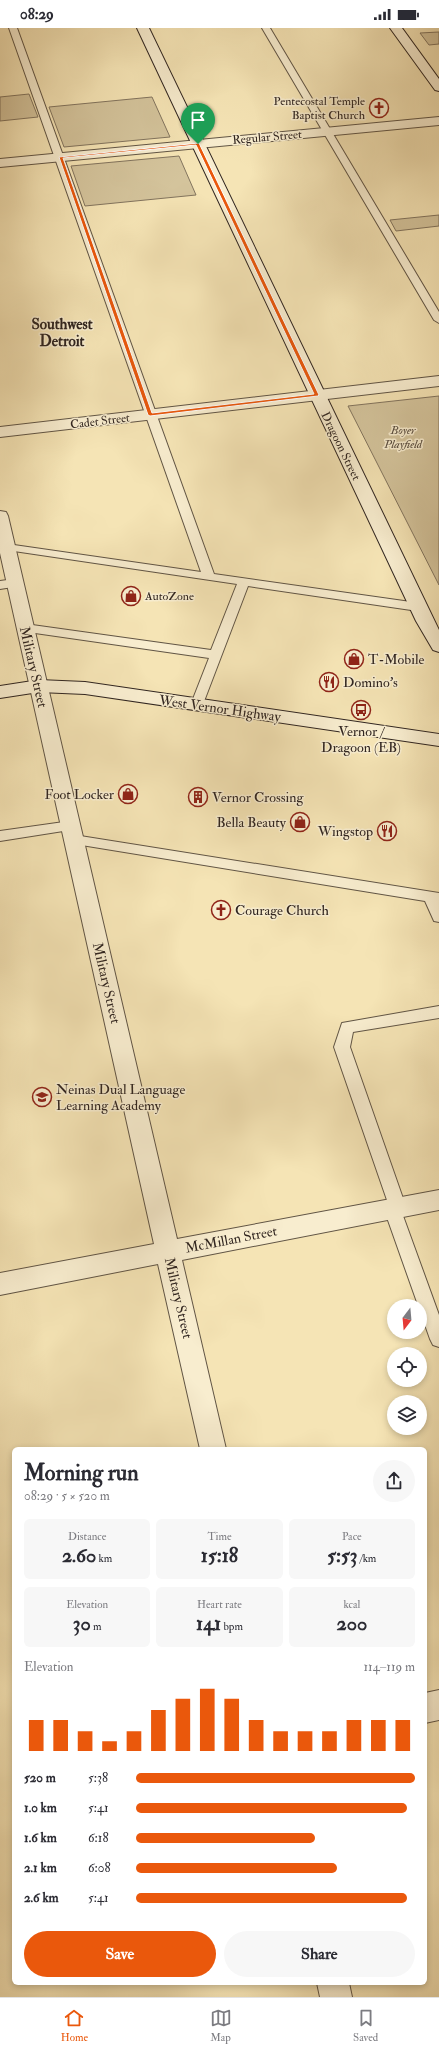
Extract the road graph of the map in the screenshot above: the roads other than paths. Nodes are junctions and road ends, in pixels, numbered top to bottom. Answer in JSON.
{"nodes":[{"id":1,"x":14,"y":28,"type":"edge"},
{"id":2,"x":143,"y":28,"type":"edge"},
{"id":3,"x":266,"y":28,"type":"edge"},
{"id":4,"x":396,"y":28,"type":"edge"},
{"id":5,"x":439,"y":87,"type":"edge"},
{"id":6,"x":439,"y":121,"type":"edge"},
{"id":7,"x":328,"y":132,"type":"junction"},
{"id":8,"x":198,"y":144,"type":"junction"},
{"id":9,"x":61,"y":157,"type":"junction"},
{"id":10,"x":0,"y":163,"type":"edge"},
{"id":11,"x":439,"y":320,"type":"edge"},
{"id":12,"x":439,"y":381,"type":"edge"},
{"id":13,"x":317,"y":395,"type":"junction"},
{"id":14,"x":150,"y":415,"type":"junction"},
{"id":15,"x":0,"y":432,"type":"edge"},
{"id":16,"x":0,"y":516,"type":"edge"},
{"id":17,"x":7,"y":547,"type":"junction"},
{"id":18,"x":208,"y":576,"type":"junction"},
{"id":19,"x":244,"y":582,"type":"junction"},
{"id":20,"x":8,"y":584,"type":"edge"},
{"id":21,"x":418,"y":607,"type":"junction"},
{"id":22,"x":25,"y":628,"type":"junction"},
{"id":23,"x":439,"y":646,"type":"edge"},
{"id":24,"x":216,"y":655,"type":"junction"},
{"id":25,"x":39,"y":686,"type":"junction"},
{"id":26,"x":0,"y":692,"type":"edge"},
{"id":27,"x":197,"y":704,"type":"junction"},
{"id":28,"x":439,"y":740,"type":"edge"},
{"id":29,"x":73,"y":833,"type":"junction"},
{"id":30,"x":0,"y":836,"type":"edge"},
{"id":31,"x":435,"y":897,"type":"edge"},
{"id":32,"x":439,"y":918,"type":"edge"},
{"id":33,"x":439,"y":1012,"type":"edge"},
{"id":34,"x":439,"y":1200,"type":"edge"},
{"id":35,"x":395,"y":1208,"type":"junction"},
{"id":36,"x":168,"y":1252,"type":"junction"},
{"id":37,"x":0,"y":1284,"type":"edge"},
{"id":38,"x":439,"y":1338,"type":"edge"},
{"id":39,"x":213,"y":1447,"type":"edge"},
{"id":40,"x":439,"y":1705,"type":"edge"},
{"id":41,"x":427,"y":1708,"type":"edge"},
{"id":42,"x":333,"y":1985,"type":"edge"},
{"id":43,"x":336,"y":1997,"type":"edge"}],
"edges":[{"from":1,"to":9,"type":"lane"},
{"from":2,"to":8,"type":"street","name":"Dragoon Street"},
{"from":3,"to":7,"type":"lane"},
{"from":4,"to":5,"type":"street"},
{"from":6,"to":7,"type":"street","name":"Regular Street"},
{"from":7,"to":8,"type":"street","name":"Regular Street"},
{"from":7,"to":11,"type":"lane"},
{"from":8,"to":9,"type":"street","name":"Regular Street"},
{"from":8,"to":13,"type":"street","name":"Dragoon Street"},
{"from":9,"to":10,"type":"street","name":"Regular Street"},
{"from":9,"to":14,"type":"lane"},
{"from":12,"to":13,"type":"street","name":"Cadet Street"},
{"from":13,"to":14,"type":"street","name":"Cadet Street"},
{"from":13,"to":21,"type":"street","name":"Dragoon Street"},
{"from":14,"to":15,"type":"street","name":"Cadet Street"},
{"from":14,"to":18,"type":"lane"},
{"from":16,"to":17,"type":"street","name":"Military Street"},
{"from":17,"to":18,"type":"lane"},
{"from":17,"to":20,"type":"street","name":"Military Street"},
{"from":18,"to":19,"type":"lane"},
{"from":19,"to":21,"type":"lane"},
{"from":19,"to":24,"type":"lane"},
{"from":20,"to":22,"type":"street","name":"Military Street"},
{"from":21,"to":23,"type":"street","name":"Dragoon Street"},
{"from":22,"to":24,"type":"lane"},
{"from":22,"to":25,"type":"street","name":"Military Street"},
{"from":24,"to":27,"type":"lane"},
{"from":25,"to":26,"type":"street","name":"West Vernor Highway"},
{"from":25,"to":27,"type":"street","name":"West Vernor Highway"},
{"from":25,"to":29,"type":"street","name":"Military Street"},
{"from":27,"to":28,"type":"street","name":"West Vernor Highway"},
{"from":29,"to":30,"type":"lane"},
{"from":29,"to":31,"type":"lane"},
{"from":29,"to":36,"type":"street","name":"Military Street"},
{"from":31,"to":32,"type":"lane"},
{"from":33,"to":35,"type":"lane"},
{"from":34,"to":35,"type":"street","name":"McMillan Street"},
{"from":35,"to":36,"type":"street","name":"McMillan Street"},
{"from":35,"to":38,"type":"lane"},
{"from":36,"to":37,"type":"street","name":"McMillan Street"},
{"from":36,"to":39,"type":"street","name":"Military Street"},
{"from":40,"to":41,"type":"street"},
{"from":42,"to":43,"type":"street"}]}
